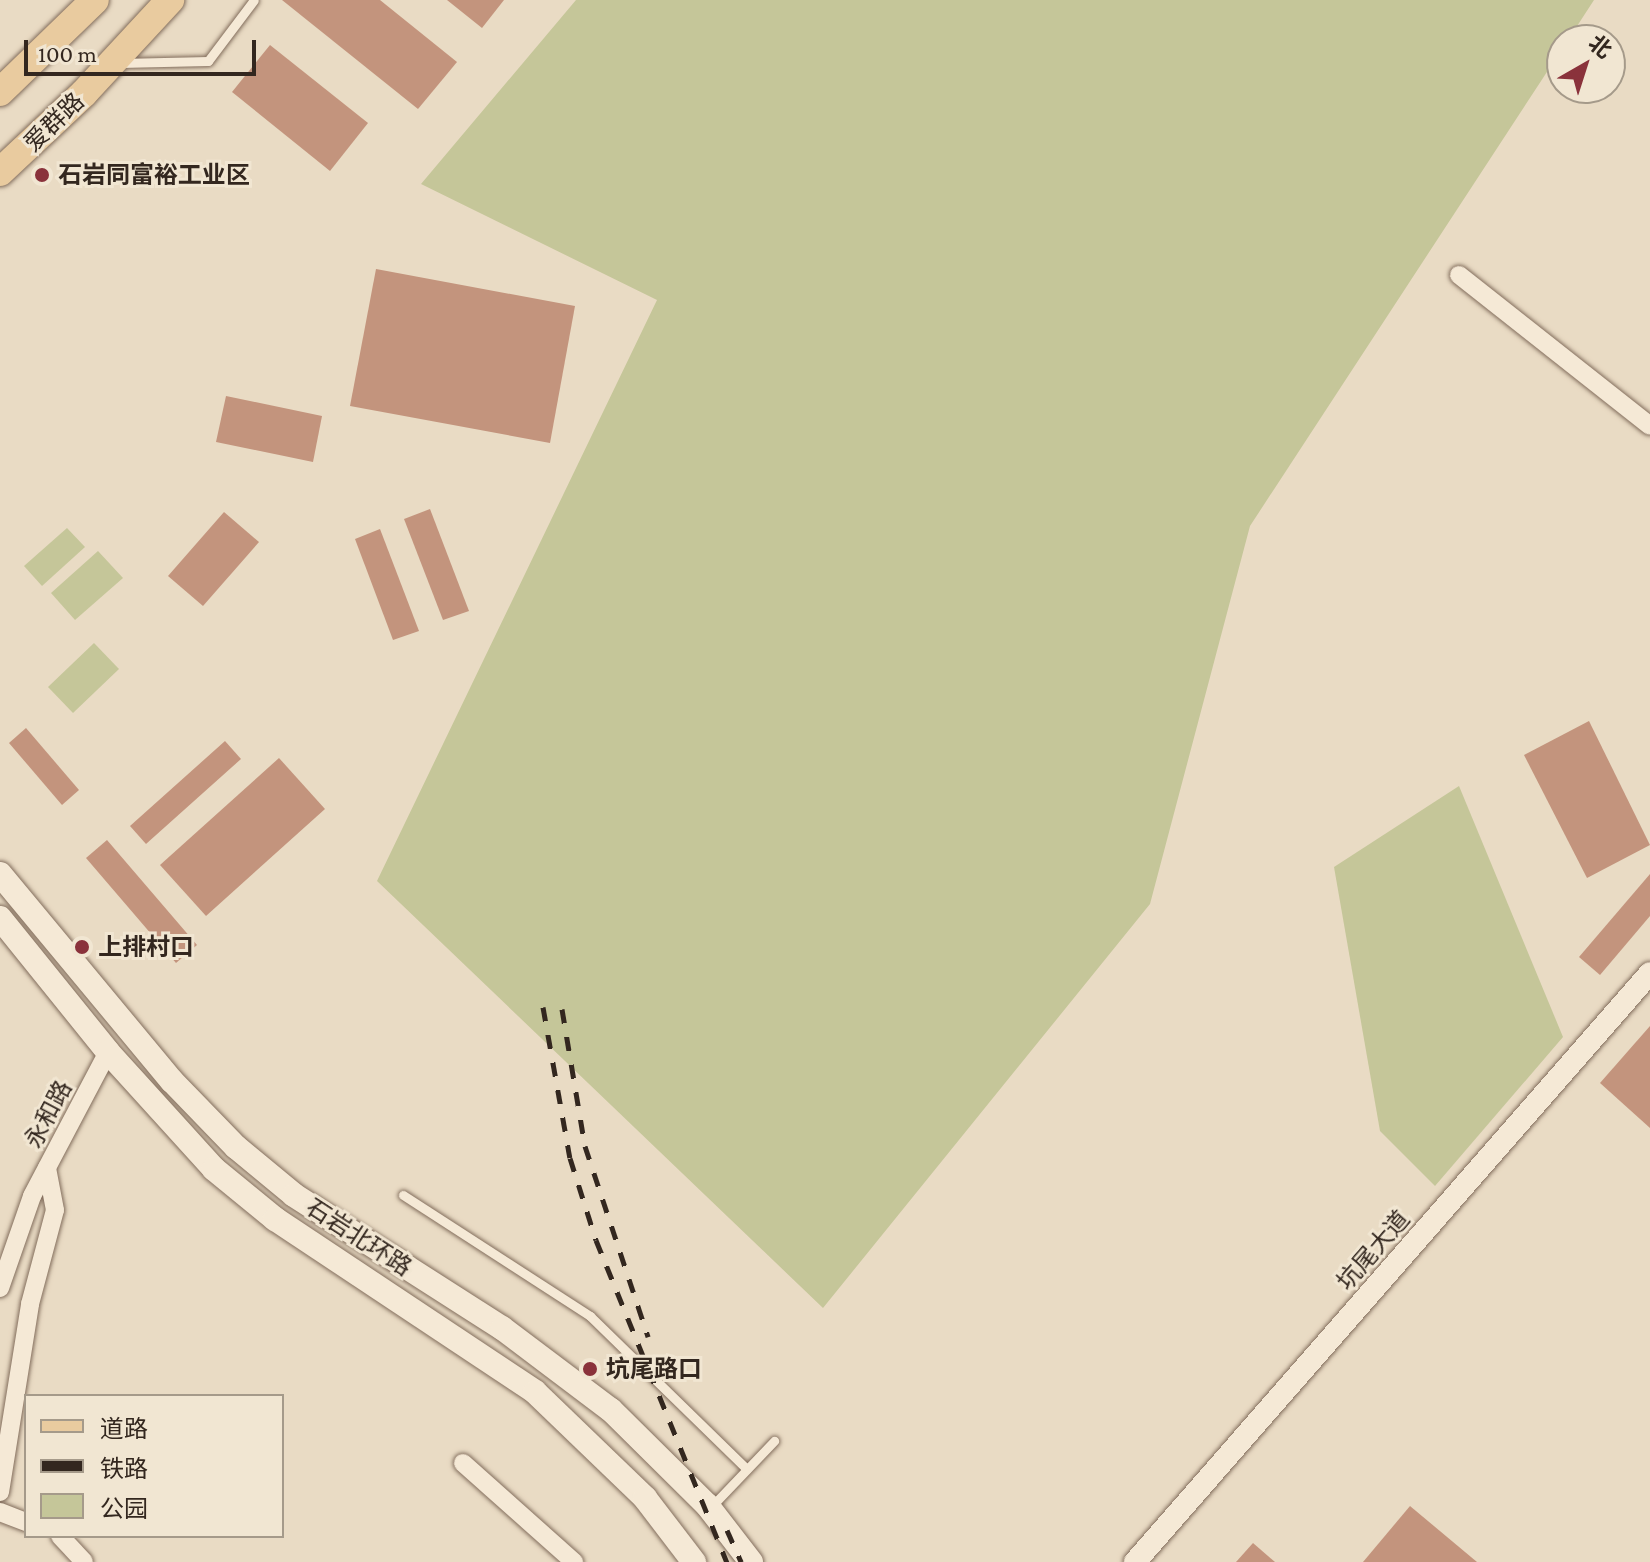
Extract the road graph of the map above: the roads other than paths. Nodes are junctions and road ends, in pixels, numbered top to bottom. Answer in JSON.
{"nodes":[{"id":1,"x":95,"y":0,"type":"edge"},
{"id":2,"x":170,"y":0,"type":"edge"},
{"id":3,"x":254,"y":0,"type":"edge"},
{"id":4,"x":113,"y":63,"type":"junction"},
{"id":5,"x":0,"y":92,"type":"edge"},
{"id":6,"x":0,"y":172,"type":"edge"},
{"id":7,"x":1459,"y":275,"type":"dead end"},
{"id":8,"x":1650,"y":426,"type":"edge"},
{"id":9,"x":0,"y":874,"type":"edge"},
{"id":10,"x":0,"y":918,"type":"edge"},
{"id":11,"x":1650,"y":973,"type":"edge"},
{"id":12,"x":108,"y":1052,"type":"junction"},
{"id":13,"x":47,"y":1168,"type":"junction"},
{"id":14,"x":403,"y":1195,"type":"dead end"},
{"id":15,"x":0,"y":1288,"type":"edge"},
{"id":16,"x":774,"y":1441,"type":"dead end"},
{"id":17,"x":463,"y":1463,"type":"dead end"},
{"id":18,"x":747,"y":1469,"type":"junction"},
{"id":19,"x":0,"y":1492,"type":"edge"},
{"id":20,"x":710,"y":1508,"type":"junction"},
{"id":21,"x":0,"y":1512,"type":"edge"},
{"id":22,"x":24,"y":1521,"type":"edge"},
{"id":23,"x":62,"y":1538,"type":"edge"},
{"id":24,"x":84,"y":1562,"type":"edge"},
{"id":25,"x":574,"y":1562,"type":"edge"},
{"id":26,"x":694,"y":1562,"type":"edge"},
{"id":27,"x":751,"y":1562,"type":"edge"},
{"id":28,"x":1135,"y":1562,"type":"edge"}],
"edges":[{"from":1,"to":5,"type":"main road"},
{"from":2,"to":4,"type":"main road","name":"爱群路"},
{"from":3,"to":4,"type":"lane"},
{"from":4,"to":6,"type":"main road","name":"爱群路"},
{"from":7,"to":8,"type":"street"},
{"from":9,"to":20,"type":"main road","name":"石岩北环路"},
{"from":10,"to":12,"type":"main road","name":"石岩北环路"},
{"from":11,"to":28,"type":"street","name":"坑尾大道"},
{"from":12,"to":13,"type":"street","name":"永和路"},
{"from":12,"to":26,"type":"main road","name":"石岩北环路"},
{"from":13,"to":15,"type":"street","name":"永和路"},
{"from":13,"to":19,"type":"street"},
{"from":14,"to":18,"type":"lane"},
{"from":16,"to":18,"type":"lane"},
{"from":17,"to":25,"type":"street"},
{"from":18,"to":20,"type":"lane"},
{"from":20,"to":27,"type":"main road","name":"石岩北环路"},
{"from":21,"to":22,"type":"street"},
{"from":23,"to":24,"type":"street"}]}
